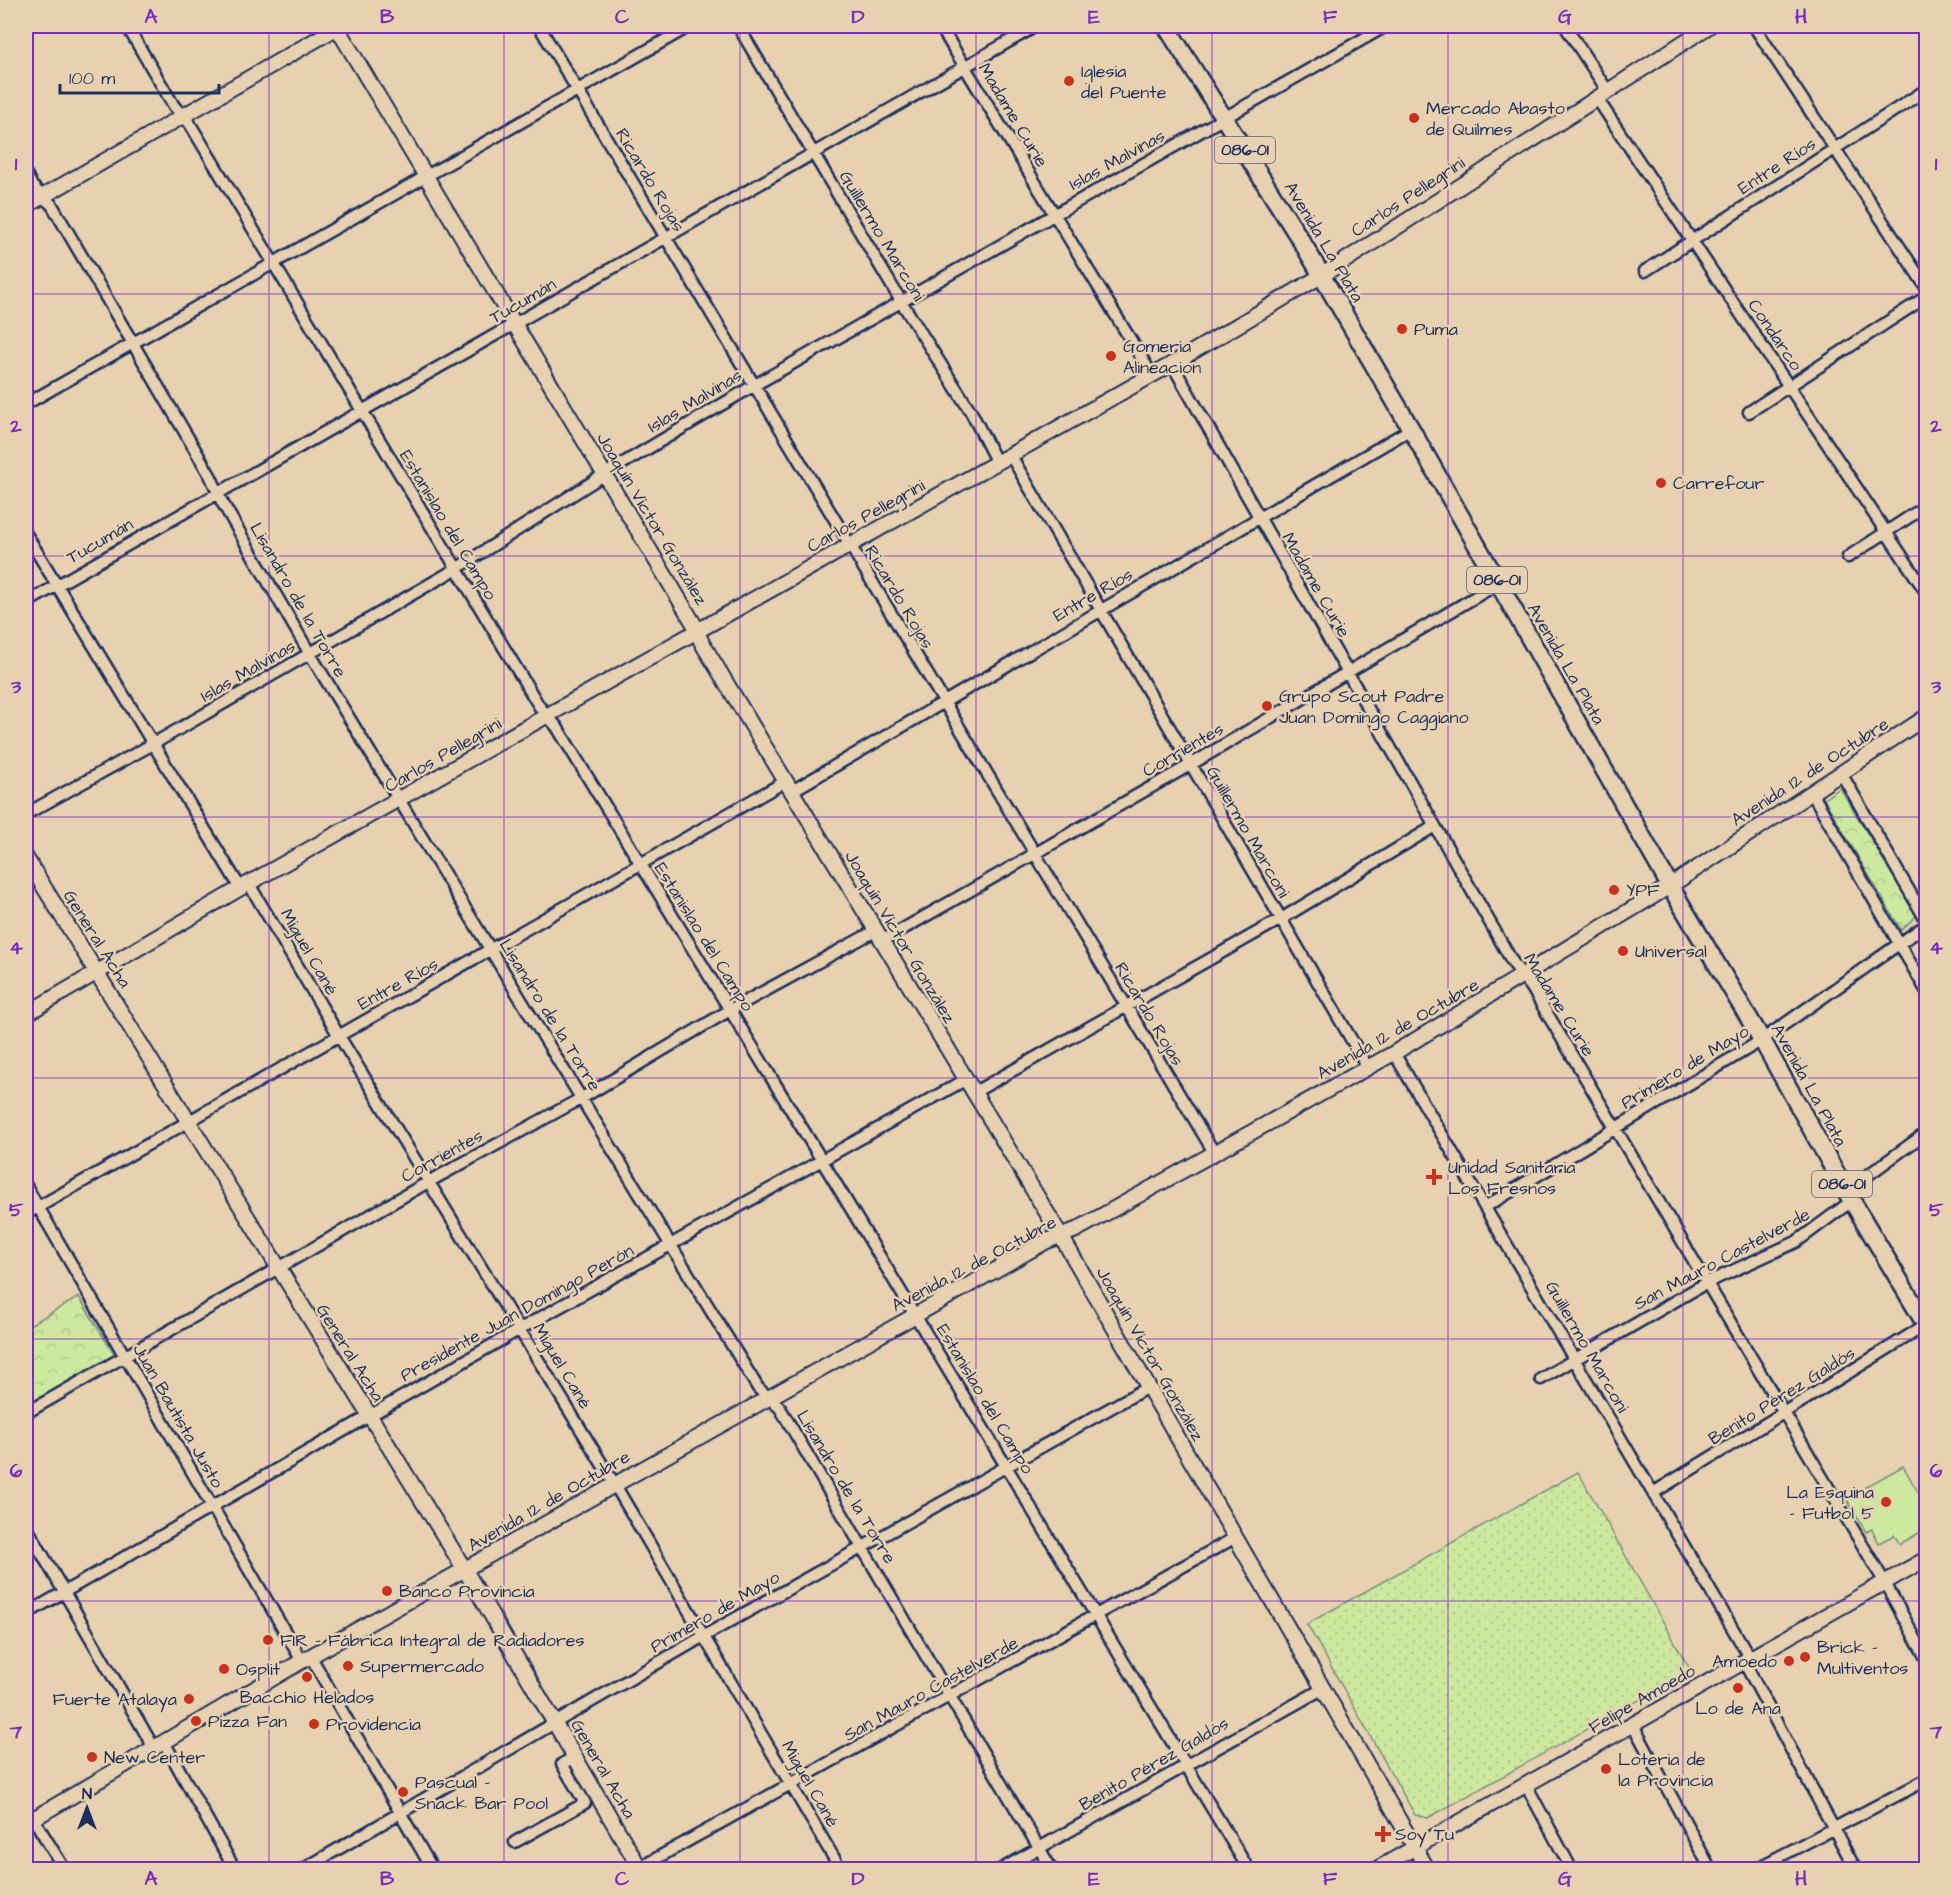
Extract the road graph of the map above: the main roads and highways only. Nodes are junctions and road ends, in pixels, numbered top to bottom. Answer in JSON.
{"nodes":[{"id":1,"x":1167,"y":26,"type":"edge"},
{"id":2,"x":1926,"y":1325,"type":"edge"}],
"edges":[{"from":1,"to":2,"type":"main road","name":"Avenida La Plata","number":"086-01"}]}
